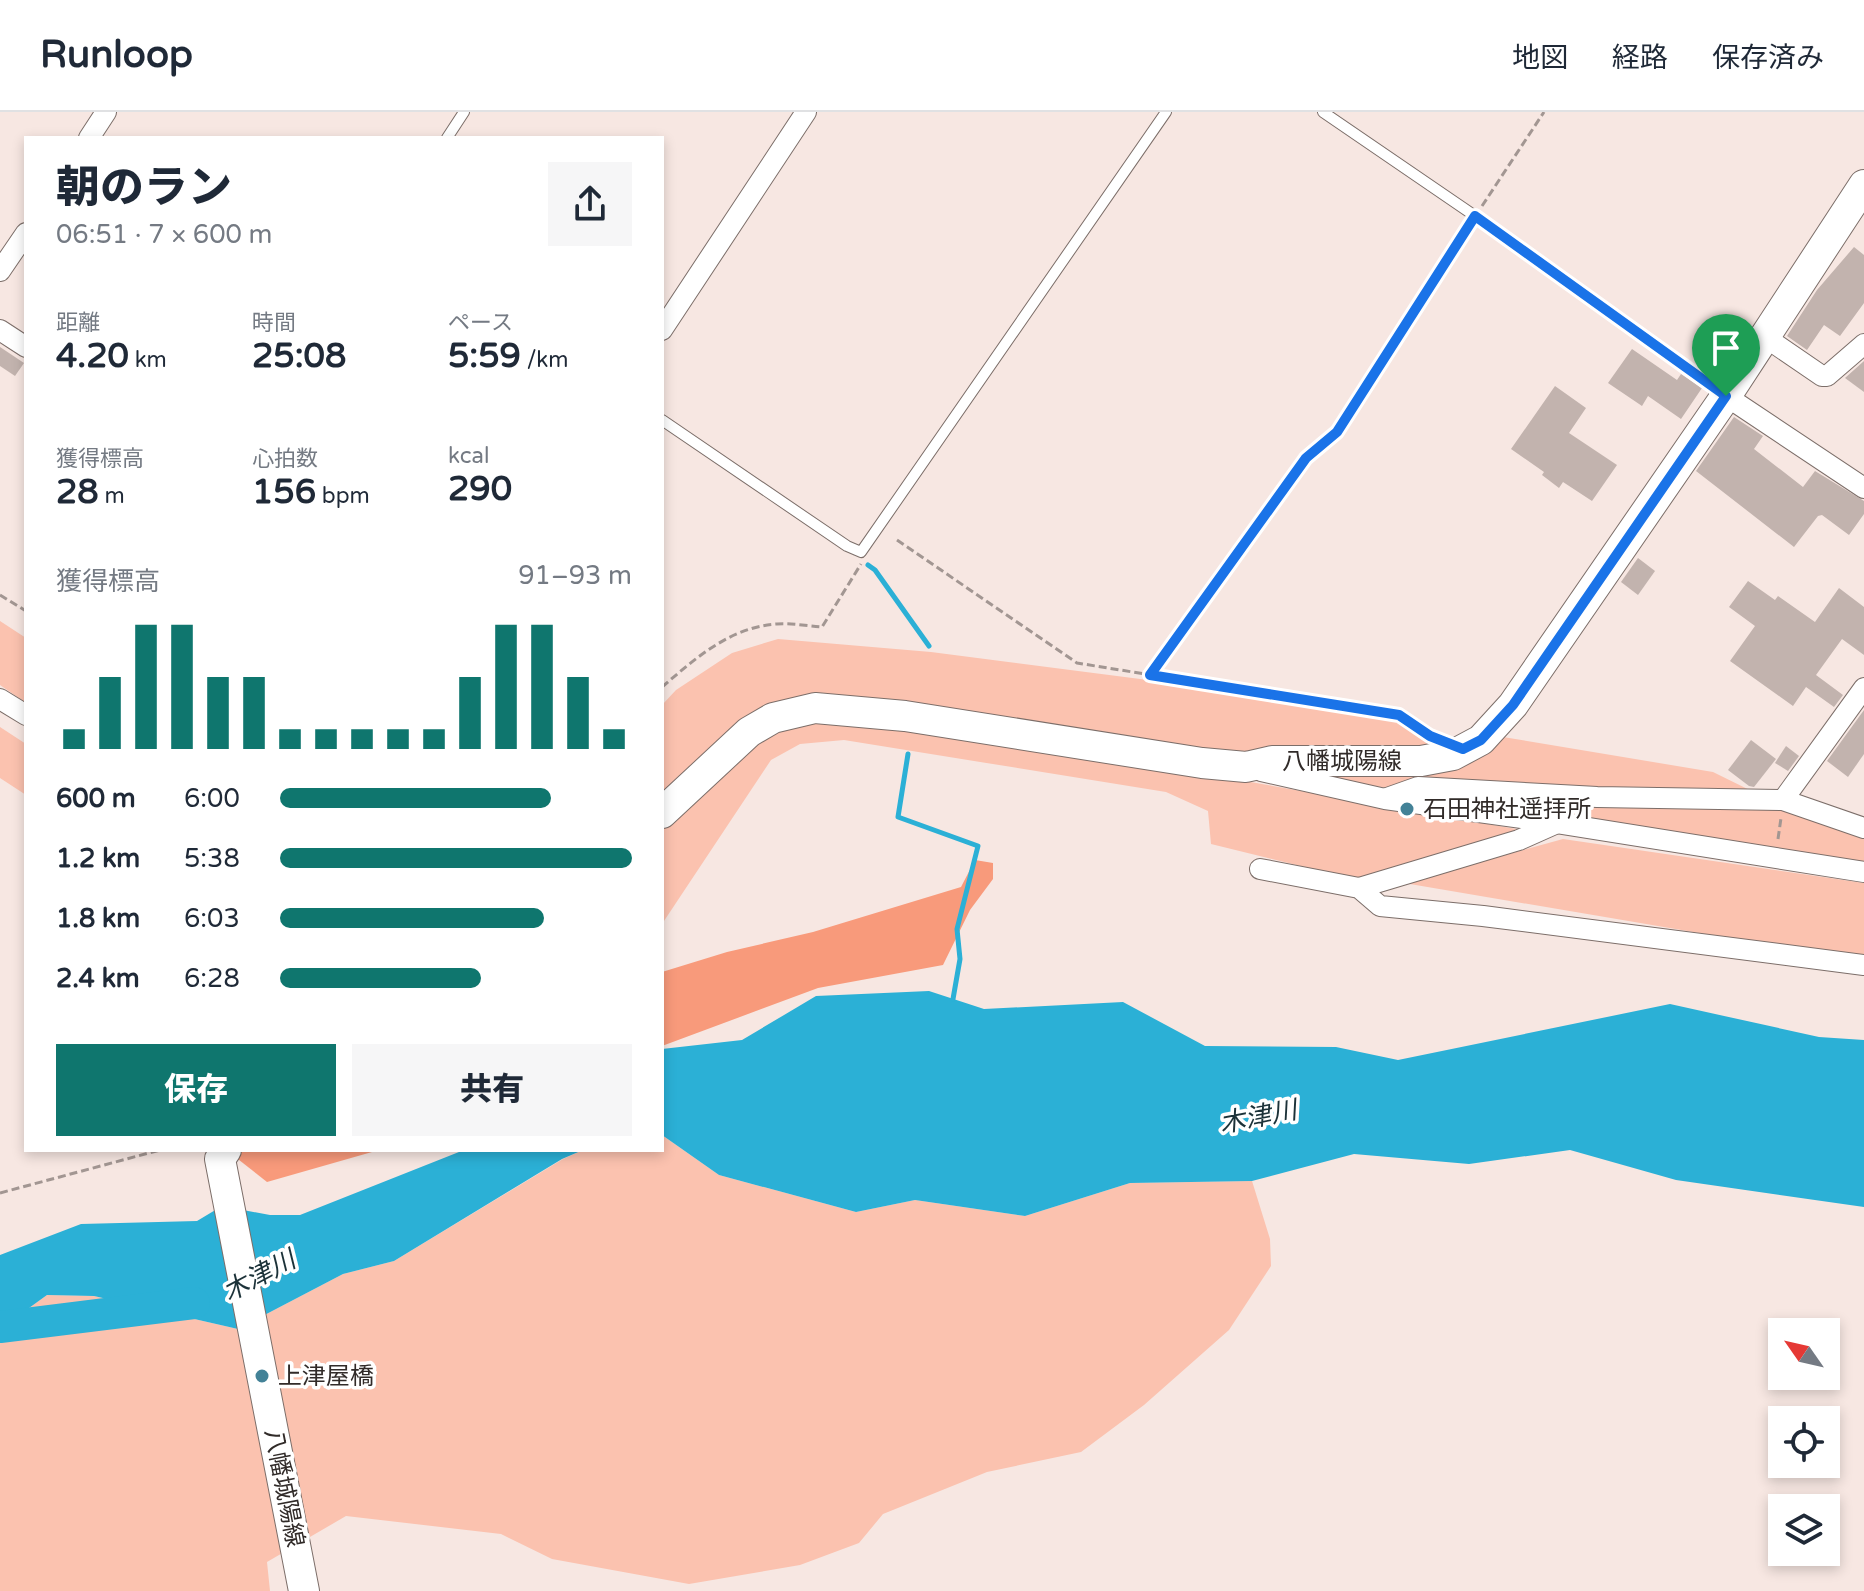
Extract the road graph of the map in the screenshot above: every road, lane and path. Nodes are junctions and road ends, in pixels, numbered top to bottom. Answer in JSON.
{"nodes":[{"id":1,"x":106,"y":112,"type":"edge"},
{"id":2,"x":464,"y":112,"type":"edge"},
{"id":3,"x":806,"y":112,"type":"edge"},
{"id":4,"x":1166,"y":112,"type":"edge"},
{"id":5,"x":1323,"y":112,"type":"edge"},
{"id":6,"x":1544,"y":112,"type":"edge"},
{"id":7,"x":90,"y":136,"type":"edge"},
{"id":8,"x":448,"y":136,"type":"edge"},
{"id":9,"x":1864,"y":185,"type":"edge"},
{"id":10,"x":1475,"y":216,"type":"junction"},
{"id":11,"x":24,"y":236,"type":"edge"},
{"id":12,"x":0,"y":271,"type":"edge"},
{"id":13,"x":664,"y":327,"type":"edge"},
{"id":14,"x":0,"y":330,"type":"edge"},
{"id":15,"x":1765,"y":337,"type":"junction"},
{"id":16,"x":1864,"y":344,"type":"edge"},
{"id":17,"x":24,"y":346,"type":"edge"},
{"id":18,"x":1726,"y":396,"type":"junction"},
{"id":19,"x":664,"y":421,"type":"edge"},
{"id":20,"x":1864,"y":488,"type":"edge"},
{"id":21,"x":897,"y":540,"type":"dead end"},
{"id":22,"x":861,"y":552,"type":"junction"},
{"id":23,"x":0,"y":595,"type":"edge"},
{"id":24,"x":24,"y":610,"type":"edge"},
{"id":25,"x":1150,"y":675,"type":"junction"},
{"id":26,"x":664,"y":685,"type":"edge"},
{"id":27,"x":1864,"y":688,"type":"edge"},
{"id":28,"x":0,"y":699,"type":"edge"},
{"id":29,"x":24,"y":714,"type":"edge"},
{"id":30,"x":1430,"y":736,"type":"dead end"},
{"id":31,"x":1246,"y":767,"type":"junction"},
{"id":32,"x":1385,"y":799,"type":"junction"},
{"id":33,"x":1783,"y":800,"type":"junction"},
{"id":34,"x":664,"y":811,"type":"edge"},
{"id":35,"x":1557,"y":823,"type":"junction"},
{"id":36,"x":1864,"y":828,"type":"edge"},
{"id":37,"x":1775,"y":858,"type":"junction"},
{"id":38,"x":1260,"y":869,"type":"dead end"},
{"id":39,"x":1864,"y":872,"type":"edge"},
{"id":40,"x":1359,"y":888,"type":"junction"},
{"id":41,"x":1864,"y":965,"type":"edge"},
{"id":42,"x":153,"y":1152,"type":"edge"},
{"id":43,"x":223,"y":1155,"type":"edge"},
{"id":44,"x":0,"y":1193,"type":"edge"},
{"id":45,"x":304,"y":1591,"type":"edge"}],
"edges":[{"from":1,"to":7,"type":"street"},
{"from":2,"to":8,"type":"lane"},
{"from":3,"to":13,"type":"street"},
{"from":4,"to":22,"type":"lane"},
{"from":5,"to":10,"type":"lane"},
{"from":6,"to":10,"type":"path"},
{"from":9,"to":15,"type":"main road","name":"八幡城陽線"},
{"from":10,"to":18,"type":"lane"},
{"from":10,"to":25,"type":"path"},
{"from":11,"to":12,"type":"street"},
{"from":14,"to":17,"type":"street"},
{"from":15,"to":16,"type":"street"},
{"from":15,"to":18,"type":"main road","name":"八幡城陽線"},
{"from":18,"to":20,"type":"street"},
{"from":18,"to":31,"type":"main road","name":"八幡城陽線"},
{"from":19,"to":22,"type":"lane"},
{"from":21,"to":25,"type":"path"},
{"from":22,"to":26,"type":"path"},
{"from":23,"to":24,"type":"path"},
{"from":25,"to":30,"type":"path"},
{"from":27,"to":33,"type":"street"},
{"from":28,"to":29,"type":"street"},
{"from":31,"to":32,"type":"street"},
{"from":31,"to":34,"type":"main road","name":"八幡城陽線"},
{"from":32,"to":33,"type":"street"},
{"from":32,"to":35,"type":"street"},
{"from":33,"to":36,"type":"street"},
{"from":33,"to":37,"type":"path"},
{"from":35,"to":37,"type":"street"},
{"from":35,"to":40,"type":"street"},
{"from":37,"to":39,"type":"street"},
{"from":38,"to":40,"type":"street"},
{"from":40,"to":41,"type":"street"},
{"from":42,"to":44,"type":"path"},
{"from":43,"to":45,"type":"main road","name":"八幡城陽線"}]}
